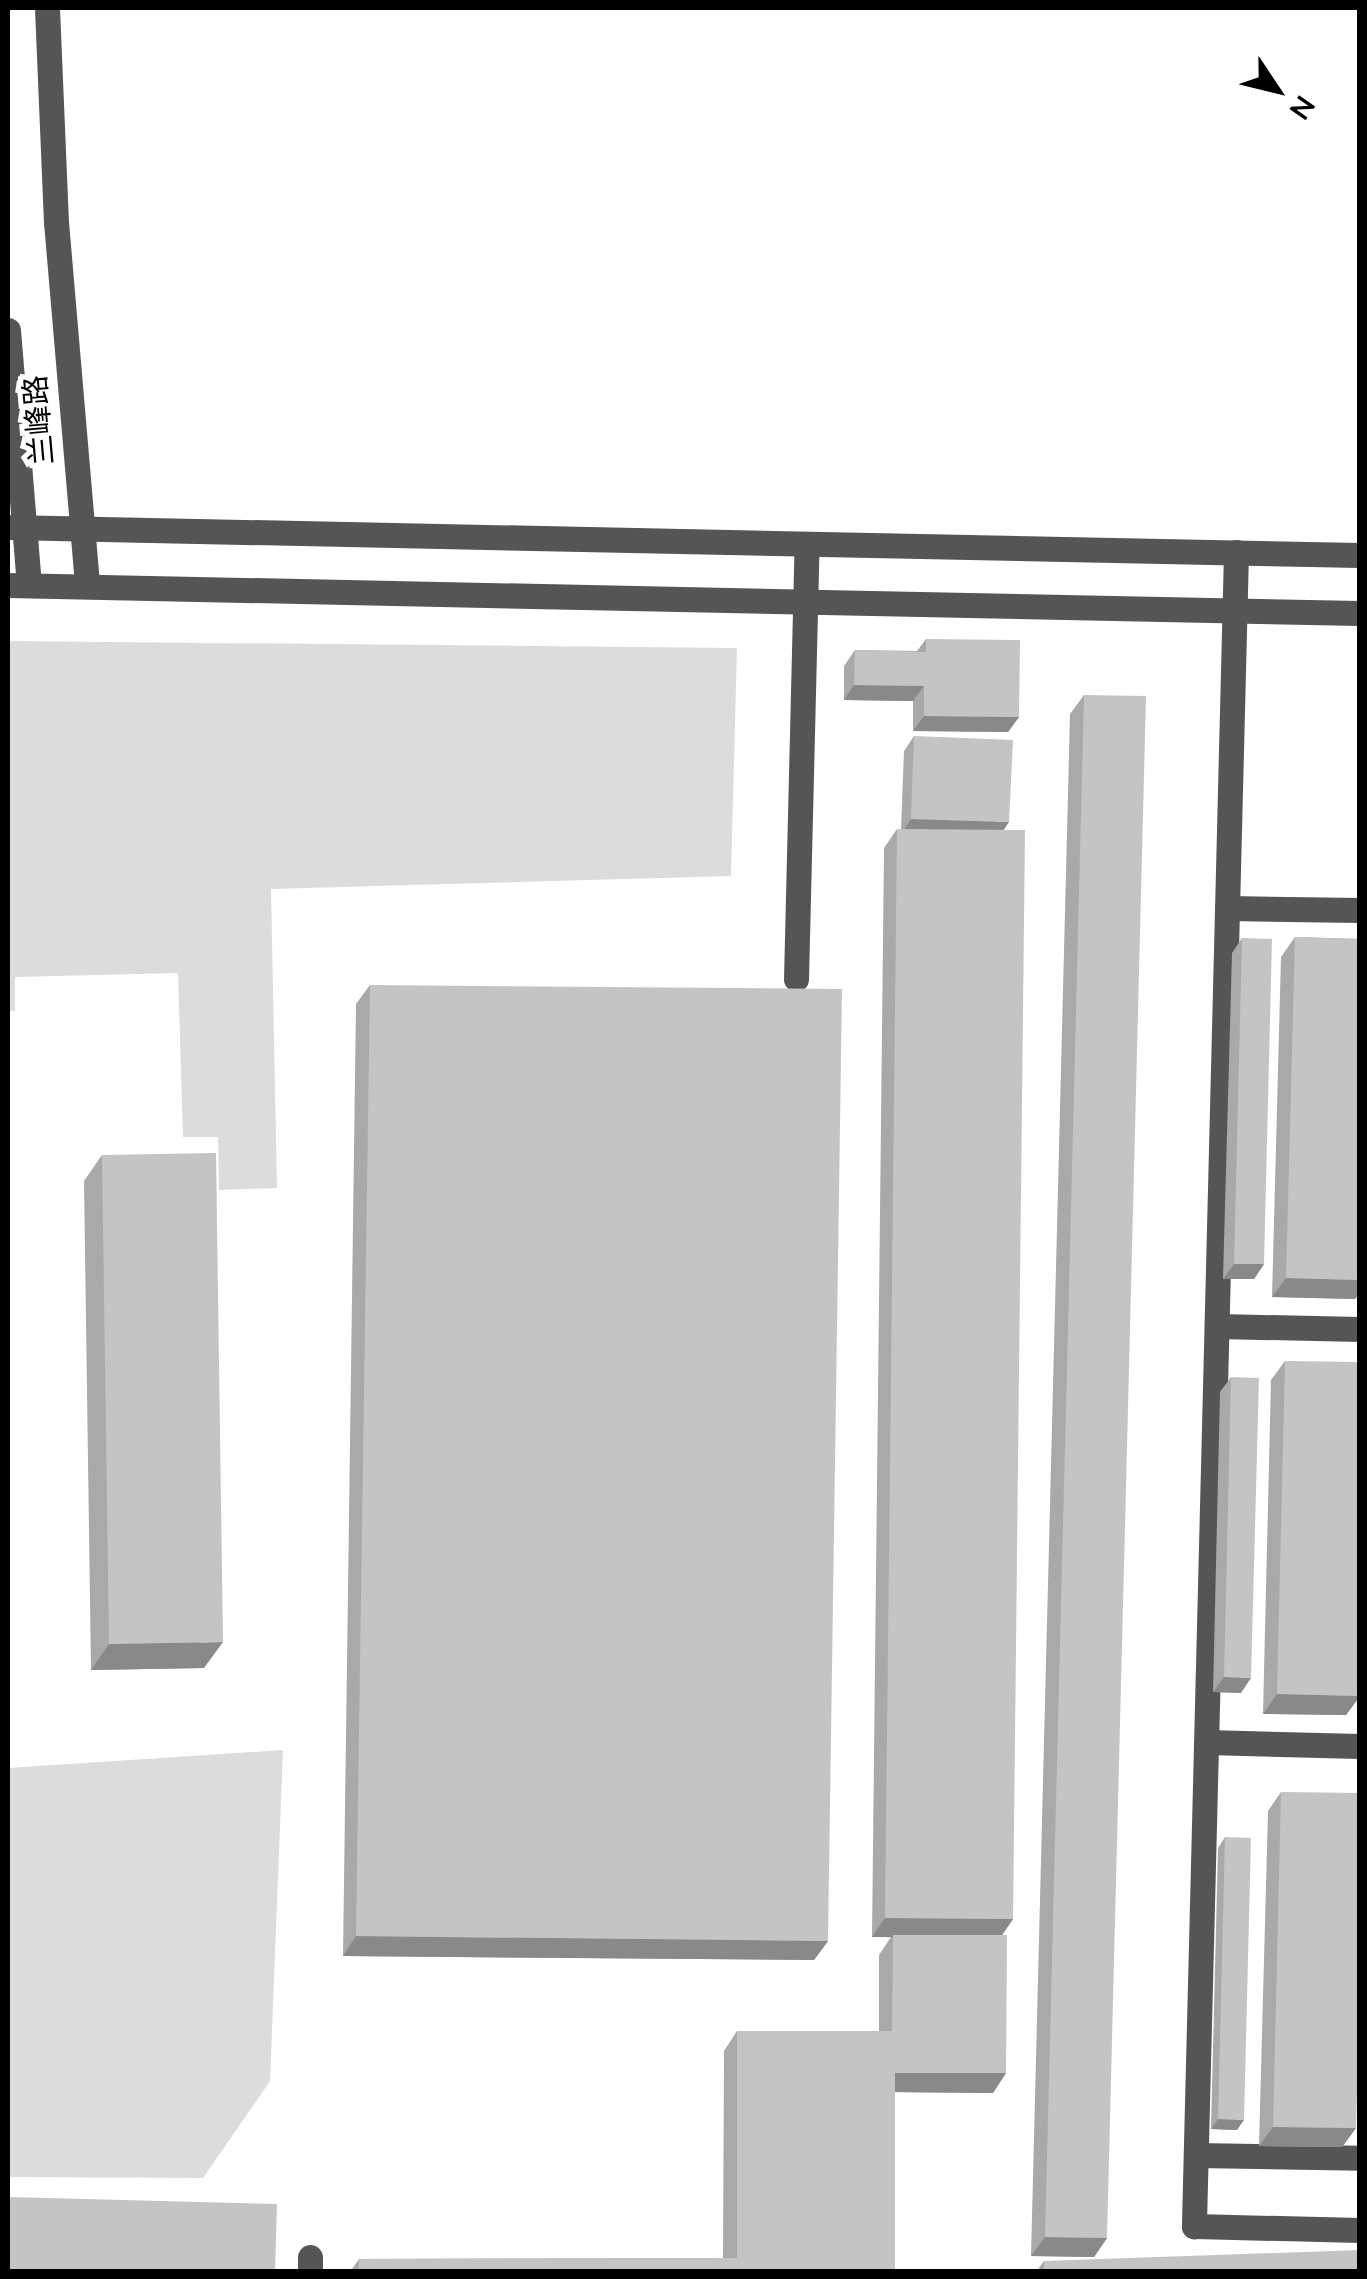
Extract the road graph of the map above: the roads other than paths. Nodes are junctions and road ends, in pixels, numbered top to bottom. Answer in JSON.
{"nodes":[{"id":1,"x":46,"y":8,"type":"edge"},
{"id":2,"x":8,"y":330,"type":"edge"},
{"id":3,"x":16,"y":527,"type":"edge"},
{"id":4,"x":82,"y":528,"type":"junction"},
{"id":5,"x":807,"y":544,"type":"junction"},
{"id":6,"x":1236,"y":552,"type":"junction"},
{"id":7,"x":1360,"y":555,"type":"edge"},
{"id":8,"x":18,"y":585,"type":"edge"},
{"id":9,"x":87,"y":586,"type":"junction"},
{"id":10,"x":805,"y":602,"type":"junction"},
{"id":11,"x":1235,"y":610,"type":"junction"},
{"id":12,"x":1360,"y":613,"type":"edge"},
{"id":13,"x":1227,"y":908,"type":"junction"},
{"id":14,"x":1360,"y":910,"type":"edge"},
{"id":15,"x":796,"y":979,"type":"dead end"},
{"id":16,"x":1217,"y":1326,"type":"junction"},
{"id":17,"x":1360,"y":1329,"type":"edge"},
{"id":18,"x":1206,"y":1742,"type":"junction"},
{"id":19,"x":1360,"y":1746,"type":"edge"},
{"id":20,"x":1196,"y":2155,"type":"junction"},
{"id":21,"x":1360,"y":2158,"type":"edge"},
{"id":22,"x":1360,"y":2230,"type":"edge"}],
"edges":[{"from":1,"to":4,"type":"street","name":"兰峰路"},
{"from":2,"to":3,"type":"street","name":"兰峰路"},
{"from":3,"to":4,"type":"street"},
{"from":3,"to":8,"type":"street","name":"兰峰路"},
{"from":4,"to":5,"type":"street"},
{"from":4,"to":9,"type":"street","name":"兰峰路"},
{"from":5,"to":6,"type":"street"},
{"from":5,"to":10,"type":"street"},
{"from":6,"to":7,"type":"street"},
{"from":6,"to":11,"type":"street"},
{"from":8,"to":9,"type":"street"},
{"from":9,"to":10,"type":"street"},
{"from":10,"to":11,"type":"street"},
{"from":10,"to":15,"type":"street"},
{"from":11,"to":12,"type":"street"},
{"from":11,"to":13,"type":"street"},
{"from":13,"to":14,"type":"street"},
{"from":13,"to":16,"type":"street"},
{"from":16,"to":17,"type":"street"},
{"from":16,"to":18,"type":"street"},
{"from":18,"to":19,"type":"street"},
{"from":18,"to":20,"type":"street"},
{"from":20,"to":21,"type":"street"},
{"from":20,"to":22,"type":"street"}]}
